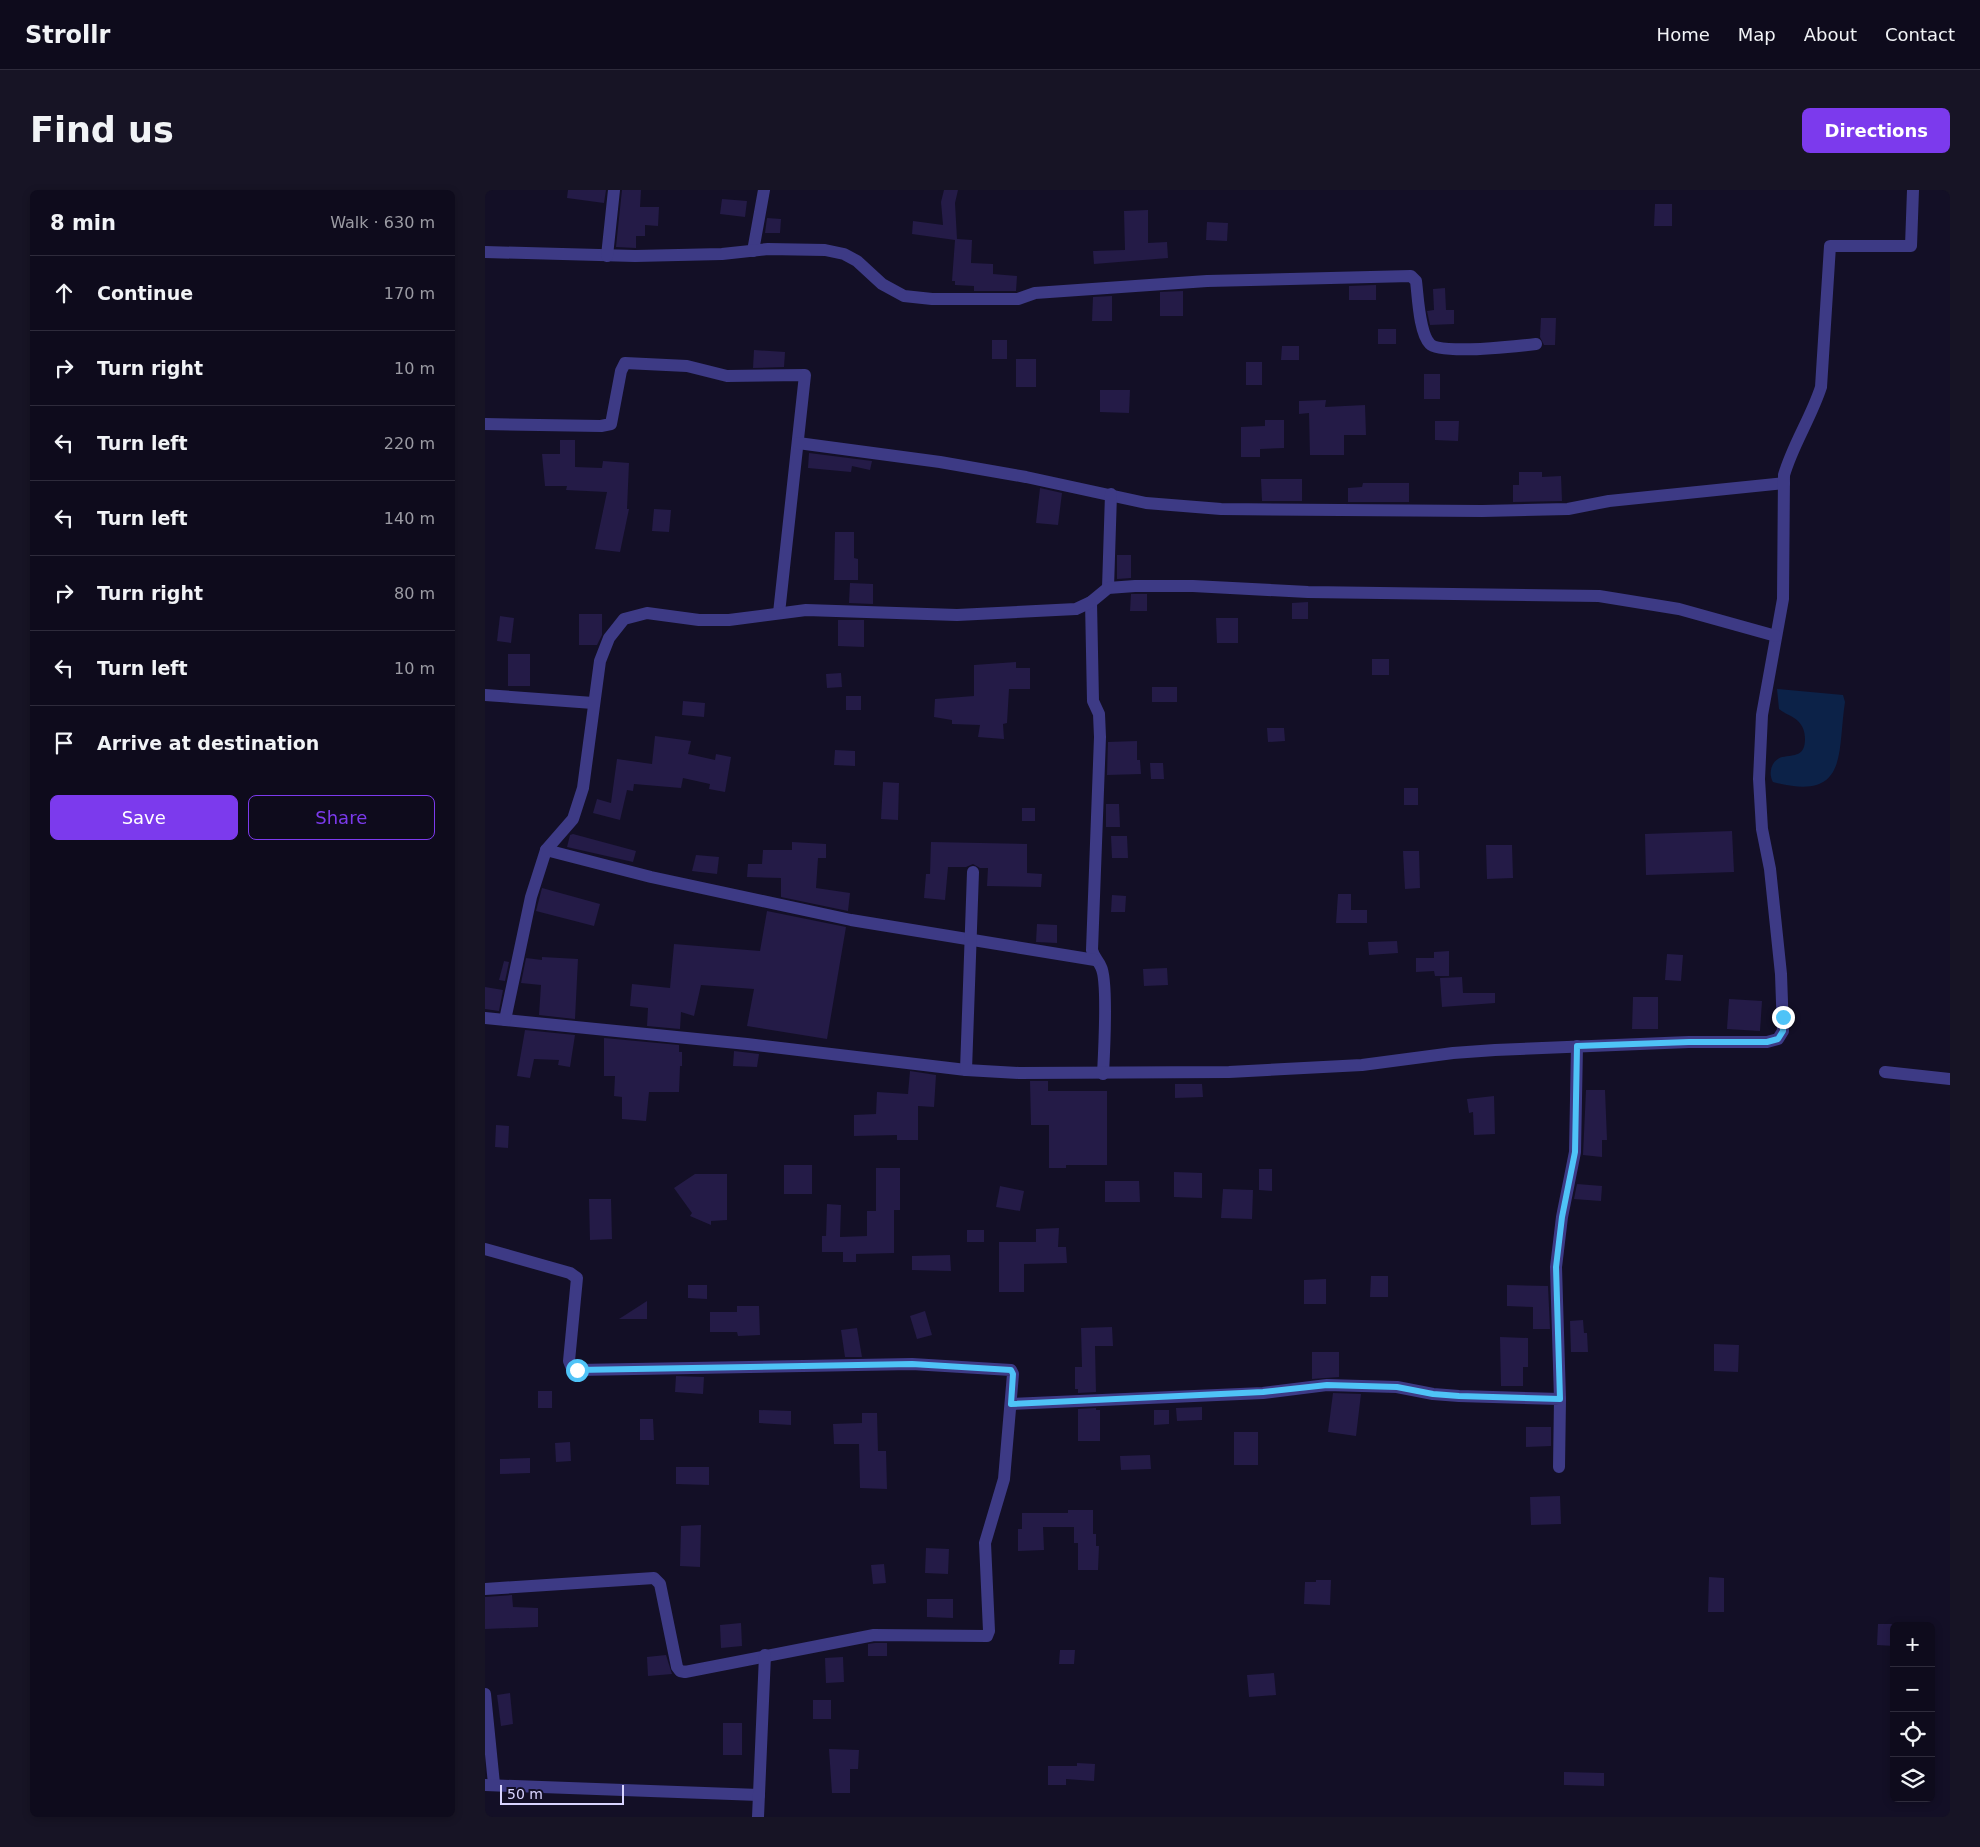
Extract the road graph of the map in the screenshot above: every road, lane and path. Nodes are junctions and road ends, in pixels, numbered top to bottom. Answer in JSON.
{"nodes":[{"id":1,"x":614,"y":190,"type":"edge"},
{"id":2,"x":764,"y":190,"type":"edge"},
{"id":3,"x":1913,"y":190,"type":"edge"},
{"id":4,"x":753,"y":251,"type":"junction"},
{"id":5,"x":485,"y":252,"type":"edge"},
{"id":6,"x":607,"y":256,"type":"junction"},
{"id":7,"x":1536,"y":344,"type":"dead end"},
{"id":8,"x":485,"y":424,"type":"edge"},
{"id":9,"x":798,"y":443,"type":"junction"},
{"id":10,"x":1784,"y":483,"type":"junction"},
{"id":11,"x":1111,"y":494,"type":"junction"},
{"id":12,"x":1107,"y":588,"type":"junction"},
{"id":13,"x":1091,"y":602,"type":"junction"},
{"id":14,"x":779,"y":613,"type":"junction"},
{"id":15,"x":1776,"y":636,"type":"junction"},
{"id":16,"x":485,"y":695,"type":"edge"},
{"id":17,"x":593,"y":703,"type":"junction"},
{"id":18,"x":546,"y":850,"type":"junction"},
{"id":19,"x":973,"y":872,"type":"dead end"},
{"id":20,"x":970,"y":940,"type":"junction"},
{"id":21,"x":1095,"y":960,"type":"junction"},
{"id":22,"x":485,"y":1018,"type":"edge"},
{"id":23,"x":505,"y":1020,"type":"junction"},
{"id":24,"x":1577,"y":1046,"type":"junction"},
{"id":25,"x":966,"y":1070,"type":"junction"},
{"id":26,"x":1885,"y":1072,"type":"dead end"},
{"id":27,"x":1103,"y":1074,"type":"junction"},
{"id":28,"x":1950,"y":1079,"type":"edge"},
{"id":29,"x":485,"y":1248,"type":"edge"},
{"id":30,"x":1560,"y":1399,"type":"junction"},
{"id":31,"x":1011,"y":1404,"type":"junction"},
{"id":32,"x":1559,"y":1467,"type":"dead end"},
{"id":33,"x":485,"y":1589,"type":"edge"},
{"id":34,"x":765,"y":1655,"type":"junction"},
{"id":35,"x":485,"y":1694,"type":"edge"},
{"id":36,"x":489,"y":1784,"type":"edge"},
{"id":37,"x":759,"y":1794,"type":"junction"},
{"id":38,"x":758,"y":1817,"type":"edge"}],
"edges":[{"from":1,"to":6,"type":"street"},
{"from":2,"to":4,"type":"street"},
{"from":3,"to":10,"type":"street"},
{"from":4,"to":6,"type":"street"},
{"from":4,"to":7,"type":"street"},
{"from":5,"to":6,"type":"street"},
{"from":8,"to":9,"type":"street"},
{"from":9,"to":11,"type":"street"},
{"from":9,"to":14,"type":"street"},
{"from":10,"to":11,"type":"street"},
{"from":10,"to":15,"type":"street"},
{"from":11,"to":12,"type":"street"},
{"from":12,"to":13,"type":"street"},
{"from":12,"to":15,"type":"street"},
{"from":13,"to":14,"type":"street"},
{"from":13,"to":21,"type":"street"},
{"from":14,"to":17,"type":"street"},
{"from":15,"to":24,"type":"street"},
{"from":16,"to":17,"type":"street"},
{"from":17,"to":18,"type":"street"},
{"from":18,"to":20,"type":"street"},
{"from":18,"to":23,"type":"street"},
{"from":19,"to":20,"type":"street"},
{"from":20,"to":21,"type":"street"},
{"from":20,"to":25,"type":"street"},
{"from":21,"to":27,"type":"street"},
{"from":22,"to":23,"type":"street"},
{"from":23,"to":25,"type":"street"},
{"from":24,"to":27,"type":"street"},
{"from":24,"to":30,"type":"street"},
{"from":25,"to":27,"type":"street"},
{"from":26,"to":28,"type":"street"},
{"from":29,"to":31,"type":"street"},
{"from":30,"to":31,"type":"street"},
{"from":30,"to":32,"type":"street"},
{"from":31,"to":34,"type":"street"},
{"from":33,"to":34,"type":"street"},
{"from":34,"to":37,"type":"street"},
{"from":35,"to":36,"type":"street"},
{"from":36,"to":37,"type":"street"},
{"from":37,"to":38,"type":"street"}]}
